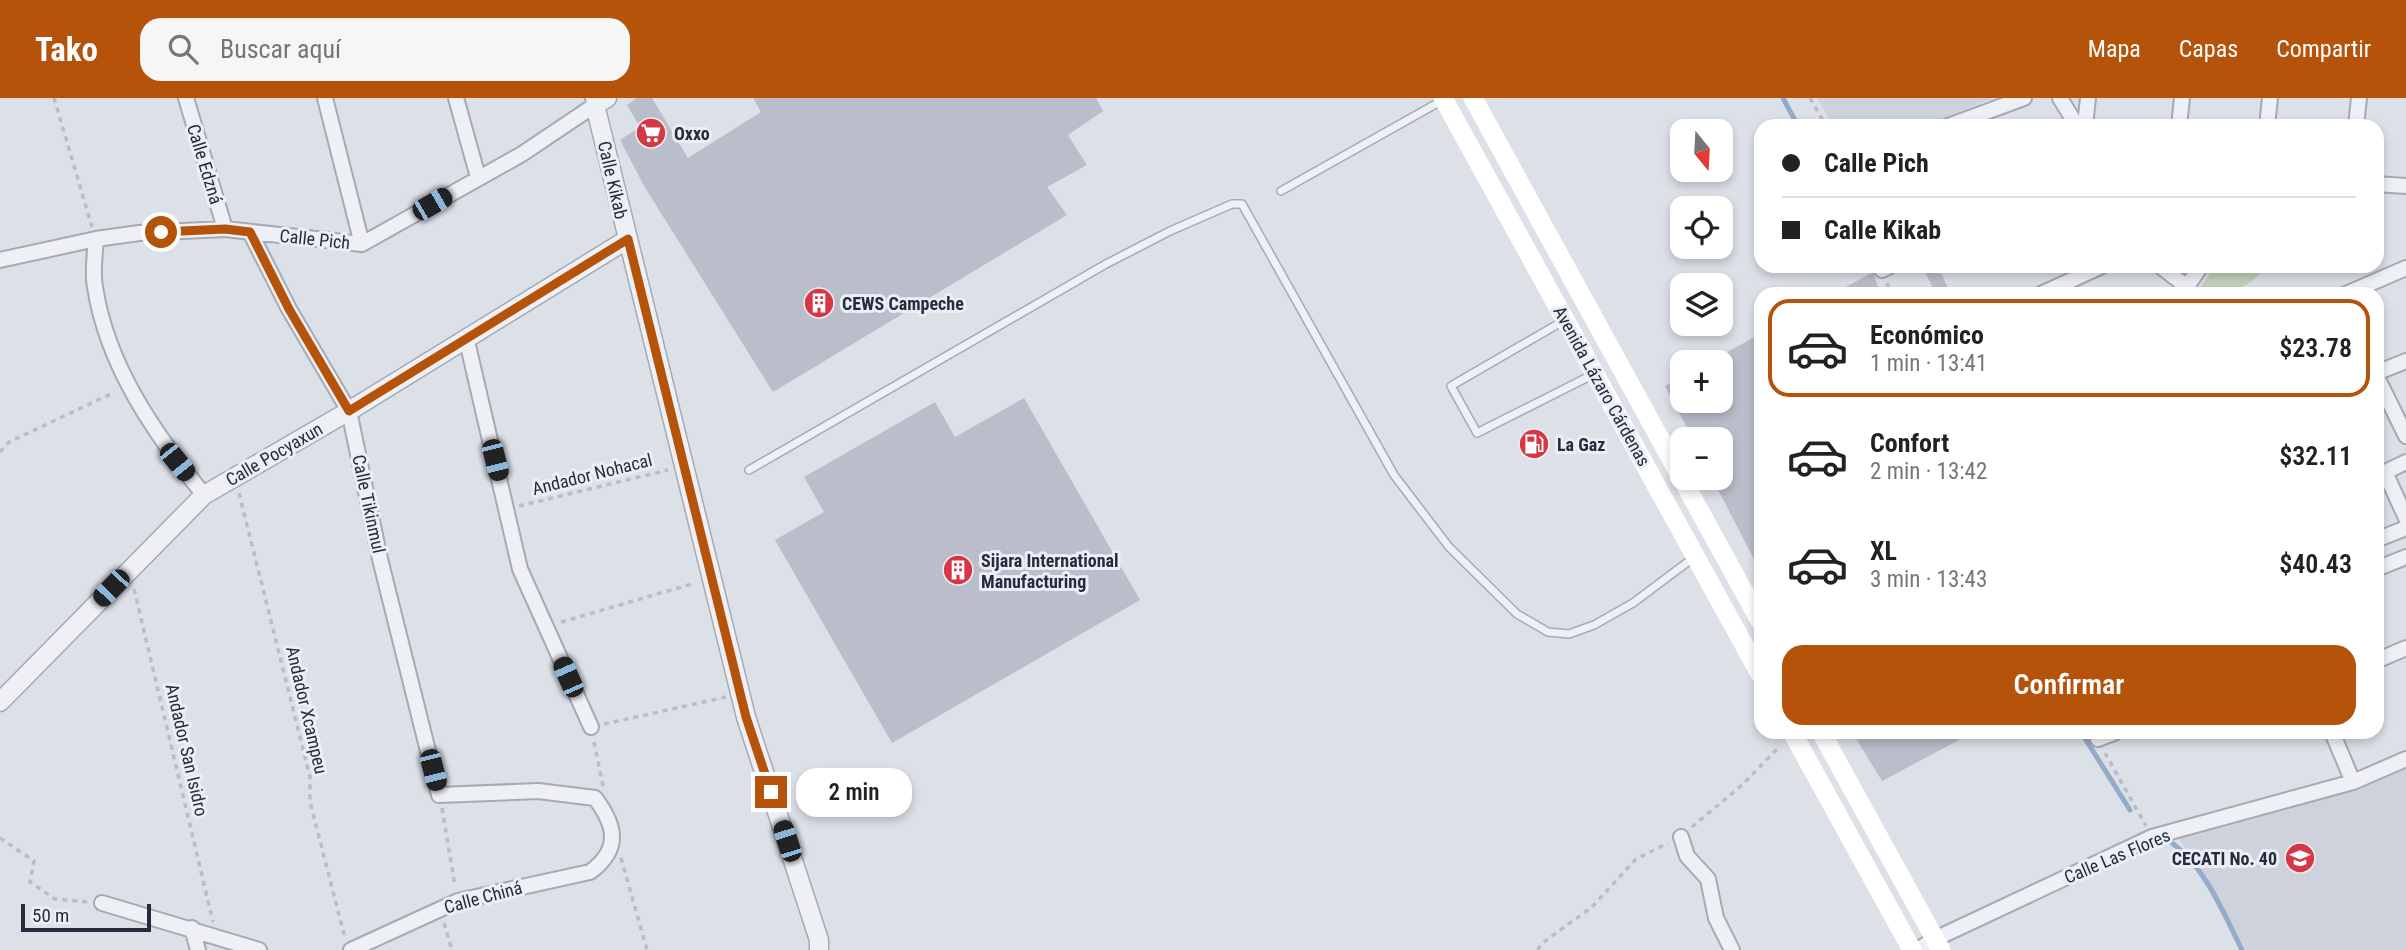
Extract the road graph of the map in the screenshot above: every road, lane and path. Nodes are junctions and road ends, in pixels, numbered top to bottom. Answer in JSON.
{"nodes":[{"id":1,"x":54,"y":98,"type":"edge"},
{"id":2,"x":186,"y":98,"type":"edge"},
{"id":3,"x":325,"y":98,"type":"edge"},
{"id":4,"x":456,"y":98,"type":"edge"},
{"id":5,"x":1473,"y":98,"type":"edge"},
{"id":6,"x":1810,"y":98,"type":"edge"},
{"id":7,"x":2024,"y":98,"type":"edge"},
{"id":8,"x":2060,"y":98,"type":"edge"},
{"id":9,"x":2088,"y":98,"type":"edge"},
{"id":10,"x":2182,"y":98,"type":"edge"},
{"id":11,"x":2270,"y":98,"type":"edge"},
{"id":12,"x":2359,"y":98,"type":"edge"},
{"id":13,"x":1443,"y":99,"type":"edge"},
{"id":14,"x":598,"y":100,"type":"edge"},
{"id":15,"x":1822,"y":119,"type":"edge"},
{"id":16,"x":1967,"y":119,"type":"edge"},
{"id":17,"x":2073,"y":119,"type":"edge"},
{"id":18,"x":2086,"y":119,"type":"edge"},
{"id":19,"x":2180,"y":119,"type":"edge"},
{"id":20,"x":2268,"y":119,"type":"edge"},
{"id":21,"x":2357,"y":119,"type":"edge"},
{"id":22,"x":478,"y":177,"type":"junction"},
{"id":23,"x":2384,"y":185,"type":"edge"},
{"id":24,"x":2406,"y":186,"type":"edge"},
{"id":25,"x":1282,"y":191,"type":"dead end"},
{"id":26,"x":225,"y":229,"type":"junction"},
{"id":27,"x":250,"y":232,"type":"junction"},
{"id":28,"x":96,"y":239,"type":"junction"},
{"id":29,"x":628,"y":239,"type":"junction"},
{"id":30,"x":362,"y":244,"type":"junction"},
{"id":31,"x":0,"y":260,"type":"edge"},
{"id":32,"x":2406,"y":268,"type":"edge"},
{"id":33,"x":2087,"y":273,"type":"edge"},
{"id":34,"x":2167,"y":273,"type":"edge"},
{"id":35,"x":2056,"y":287,"type":"edge"},
{"id":36,"x":2180,"y":287,"type":"edge"},
{"id":37,"x":2362,"y":287,"type":"edge"},
{"id":38,"x":1565,"y":320,"type":"junction"},
{"id":39,"x":466,"y":337,"type":"junction"},
{"id":40,"x":2406,"y":361,"type":"edge"},
{"id":41,"x":2384,"y":371,"type":"edge"},
{"id":42,"x":1595,"y":373,"type":"junction"},
{"id":43,"x":129,"y":386,"type":"junction"},
{"id":44,"x":2384,"y":391,"type":"edge"},
{"id":45,"x":349,"y":411,"type":"junction"},
{"id":46,"x":2406,"y":436,"type":"edge"},
{"id":47,"x":0,"y":452,"type":"edge"},
{"id":48,"x":1670,"y":456,"type":"edge"},
{"id":49,"x":1670,"y":459,"type":"edge"},
{"id":50,"x":2406,"y":462,"type":"edge"},
{"id":51,"x":683,"y":466,"type":"junction"},
{"id":52,"x":749,"y":470,"type":"dead end"},
{"id":53,"x":1648,"y":471,"type":"junction"},
{"id":54,"x":2384,"y":473,"type":"edge"},
{"id":55,"x":235,"y":477,"type":"junction"},
{"id":56,"x":2384,"y":479,"type":"edge"},
{"id":57,"x":1688,"y":490,"type":"edge"},
{"id":58,"x":204,"y":495,"type":"junction"},
{"id":59,"x":507,"y":509,"type":"junction"},
{"id":60,"x":2406,"y":518,"type":"edge"},
{"id":61,"x":2406,"y":528,"type":"edge"},
{"id":62,"x":2384,"y":537,"type":"edge"},
{"id":63,"x":1696,"y":556,"type":"junction"},
{"id":64,"x":2406,"y":557,"type":"edge"},
{"id":65,"x":2384,"y":566,"type":"edge"},
{"id":66,"x":130,"y":569,"type":"junction"},
{"id":67,"x":711,"y":578,"type":"junction"},
{"id":68,"x":1741,"y":586,"type":"junction"},
{"id":69,"x":1719,"y":599,"type":"junction"},
{"id":70,"x":1754,"y":610,"type":"edge"},
{"id":71,"x":545,"y":626,"type":"junction"},
{"id":72,"x":2406,"y":648,"type":"edge"},
{"id":73,"x":2384,"y":658,"type":"edge"},
{"id":74,"x":1754,"y":663,"type":"edge"},
{"id":75,"x":740,"y":694,"type":"junction"},
{"id":76,"x":0,"y":702,"type":"edge"},
{"id":77,"x":591,"y":727,"type":"joint"},
{"id":78,"x":1785,"y":739,"type":"edge"},
{"id":79,"x":1796,"y":739,"type":"edge"},
{"id":80,"x":1825,"y":739,"type":"edge"},
{"id":81,"x":2098,"y":739,"type":"edge"},
{"id":82,"x":2335,"y":739,"type":"edge"},
{"id":83,"x":2406,"y":759,"type":"edge"},
{"id":84,"x":2353,"y":782,"type":"junction"},
{"id":85,"x":439,"y":795,"type":"junction"},
{"id":86,"x":1681,"y":836,"type":"junction"},
{"id":87,"x":2152,"y":837,"type":"junction"},
{"id":88,"x":0,"y":838,"type":"edge"},
{"id":89,"x":457,"y":901,"type":"junction"},
{"id":90,"x":102,"y":903,"type":"joint"},
{"id":91,"x":440,"y":908,"type":"junction"},
{"id":92,"x":192,"y":928,"type":"junction"},
{"id":93,"x":217,"y":938,"type":"junction"},
{"id":94,"x":1938,"y":944,"type":"edge"},
{"id":95,"x":198,"y":950,"type":"edge"},
{"id":96,"x":259,"y":950,"type":"edge"},
{"id":97,"x":350,"y":950,"type":"edge"},
{"id":98,"x":452,"y":950,"type":"edge"},
{"id":99,"x":819,"y":950,"type":"edge"},
{"id":100,"x":1538,"y":950,"type":"edge"},
{"id":101,"x":1732,"y":950,"type":"edge"},
{"id":102,"x":1912,"y":950,"type":"edge"},
{"id":103,"x":1917,"y":950,"type":"edge"}],
"edges":[{"from":1,"to":28,"type":"path"},
{"from":2,"to":26,"type":"street","name":"Calle Edzná"},
{"from":3,"to":30,"type":"street"},
{"from":4,"to":22,"type":"street"},
{"from":5,"to":48,"type":"main road","name":"Avenida Lázaro Cárdenas"},
{"from":6,"to":15,"type":"path"},
{"from":7,"to":16,"type":"street"},
{"from":8,"to":17,"type":"street"},
{"from":9,"to":18,"type":"street"},
{"from":10,"to":19,"type":"street"},
{"from":11,"to":20,"type":"street"},
{"from":12,"to":21,"type":"street"},
{"from":13,"to":25,"type":"lane"},
{"from":13,"to":38,"type":"main road","name":"Avenida Lázaro Cárdenas"},
{"from":14,"to":22,"type":"street","name":"Calle Pich"},
{"from":14,"to":29,"type":"street","name":"Calle Kikab"},
{"from":22,"to":30,"type":"street","name":"Calle Pich"},
{"from":23,"to":24,"type":"street"},
{"from":26,"to":27,"type":"street","name":"Calle Pich"},
{"from":26,"to":28,"type":"street","name":"Calle Pich"},
{"from":27,"to":30,"type":"street","name":"Calle Pich"},
{"from":27,"to":45,"type":"street","name":"Calle Tikinmul"},
{"from":28,"to":31,"type":"street","name":"Calle Pich"},
{"from":28,"to":43,"type":"street"},
{"from":29,"to":39,"type":"street","name":"Calle Pocyaxun"},
{"from":29,"to":51,"type":"street","name":"Calle Kikab"},
{"from":32,"to":37,"type":"street"},
{"from":33,"to":35,"type":"street"},
{"from":34,"to":36,"type":"street"},
{"from":38,"to":42,"type":"main road","name":"Avenida Lázaro Cárdenas"},
{"from":38,"to":42,"type":"lane"},
{"from":39,"to":45,"type":"street","name":"Calle Pocyaxun"},
{"from":39,"to":59,"type":"street"},
{"from":40,"to":41,"type":"street"},
{"from":42,"to":53,"type":"main road","name":"Avenida Lázaro Cárdenas"},
{"from":43,"to":47,"type":"path"},
{"from":43,"to":58,"type":"street"},
{"from":44,"to":46,"type":"street"},
{"from":45,"to":55,"type":"street","name":"Calle Pocyaxun"},
{"from":45,"to":85,"type":"street","name":"Calle Tikinmul"},
{"from":49,"to":53,"type":"street"},
{"from":50,"to":54,"type":"street"},
{"from":51,"to":59,"type":"path","name":"Andador Nohacal"},
{"from":51,"to":67,"type":"street","name":"Calle Kikab"},
{"from":52,"to":63,"type":"lane"},
{"from":53,"to":63,"type":"main road","name":"Avenida Lázaro Cárdenas"},
{"from":55,"to":58,"type":"street","name":"Calle Pocyaxun"},
{"from":55,"to":97,"type":"path","name":"Andador Xcampeu"},
{"from":56,"to":60,"type":"street"},
{"from":57,"to":68,"type":"main road","name":"Avenida Lázaro Cárdenas"},
{"from":58,"to":66,"type":"street","name":"Calle Pocyaxun"},
{"from":59,"to":71,"type":"street"},
{"from":61,"to":62,"type":"street"},
{"from":63,"to":69,"type":"main road","name":"Avenida Lázaro Cárdenas"},
{"from":64,"to":65,"type":"street"},
{"from":66,"to":76,"type":"street","name":"Calle Pocyaxun"},
{"from":66,"to":93,"type":"path","name":"Andador San Isidro"},
{"from":67,"to":71,"type":"path"},
{"from":67,"to":75,"type":"street","name":"Calle Kikab"},
{"from":68,"to":69,"type":"street"},
{"from":68,"to":70,"type":"main road","name":"Avenida Lázaro Cárdenas"},
{"from":69,"to":74,"type":"main road","name":"Avenida Lázaro Cárdenas"},
{"from":71,"to":77,"type":"street"},
{"from":72,"to":73,"type":"street"},
{"from":75,"to":77,"type":"path"},
{"from":75,"to":99,"type":"street","name":"Calle Kikab"},
{"from":78,"to":86,"type":"path"},
{"from":79,"to":102,"type":"main road"},
{"from":80,"to":94,"type":"main road"},
{"from":81,"to":87,"type":"path"},
{"from":82,"to":84,"type":"street"},
{"from":83,"to":84,"type":"street","name":"Calle Las Flores"},
{"from":84,"to":87,"type":"street","name":"Calle Las Flores"},
{"from":85,"to":89,"type":"path"},
{"from":85,"to":89,"type":"street","name":"Calle Chiná"},
{"from":86,"to":100,"type":"path"},
{"from":86,"to":101,"type":"street"},
{"from":87,"to":94,"type":"street","name":"Calle Las Flores"},
{"from":88,"to":90,"type":"path"},
{"from":89,"to":91,"type":"street","name":"Calle Chiná"},
{"from":90,"to":92,"type":"street"},
{"from":91,"to":97,"type":"street","name":"Calle Chiná"},
{"from":91,"to":98,"type":"path"},
{"from":92,"to":93,"type":"street"},
{"from":92,"to":95,"type":"street"},
{"from":93,"to":96,"type":"street"},
{"from":94,"to":103,"type":"street","name":"Calle Las Flores"}]}
